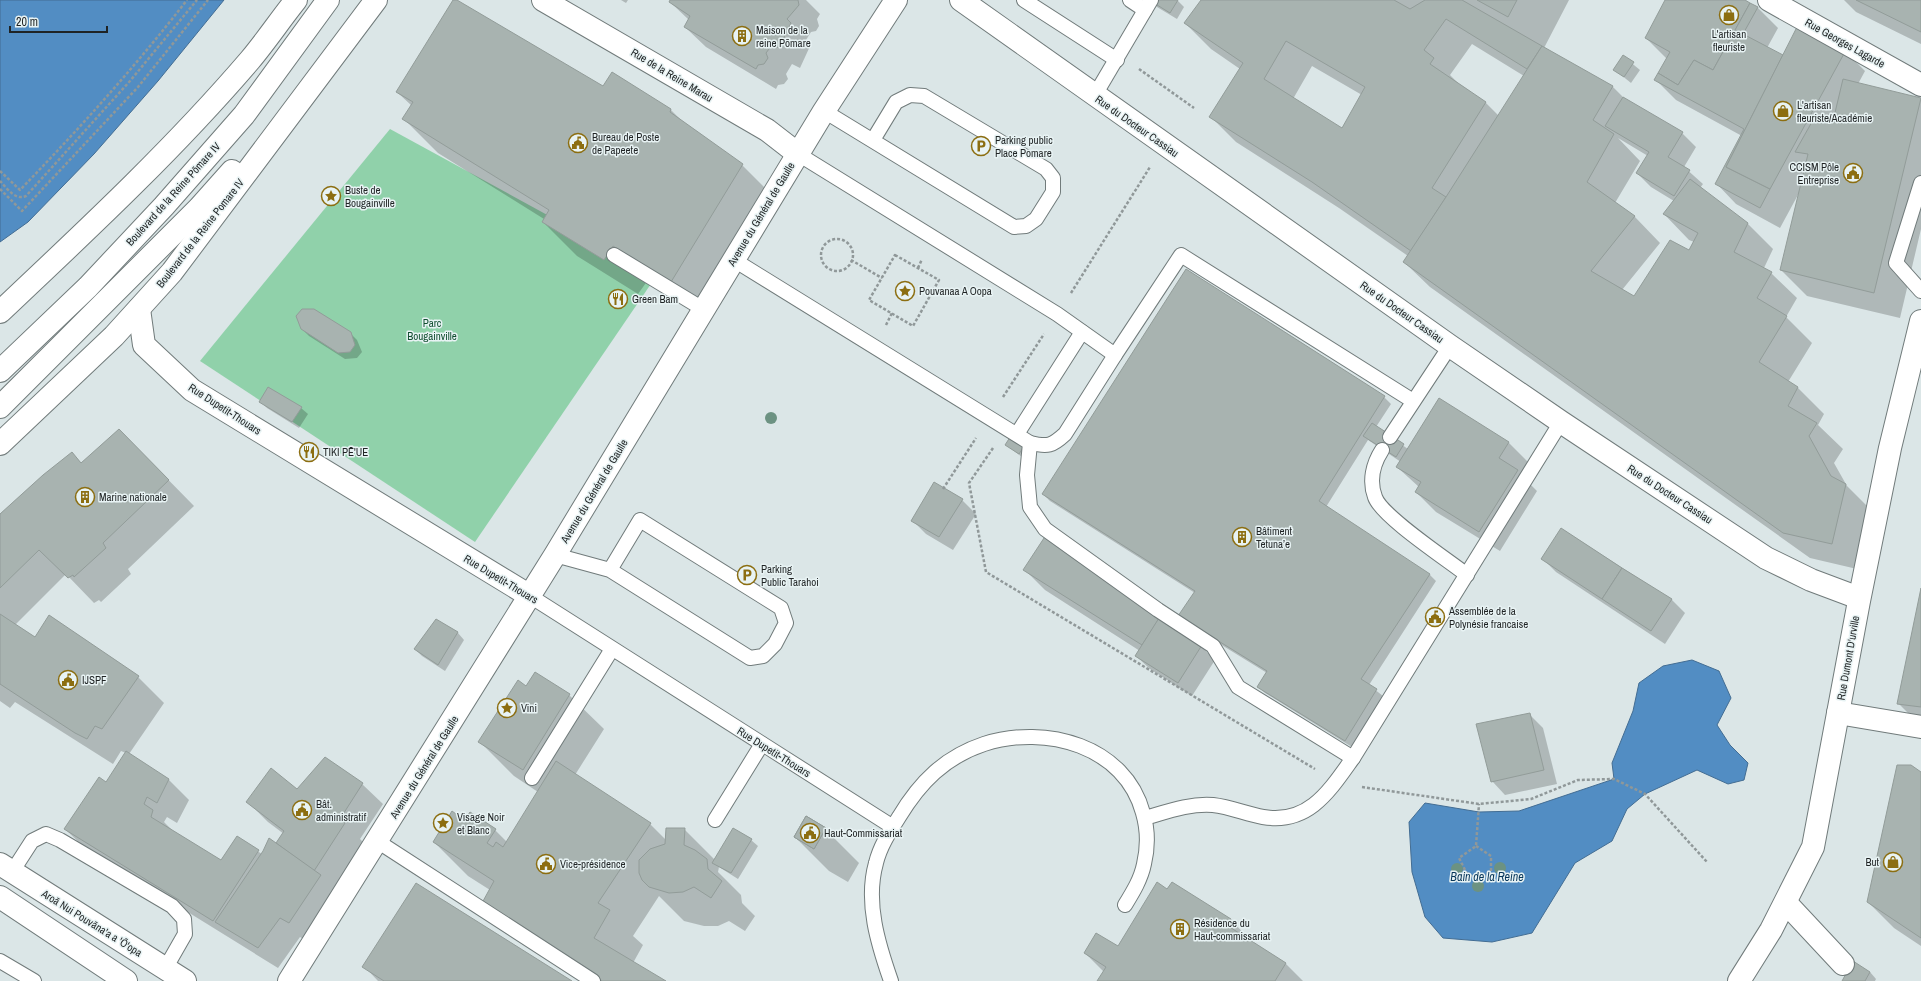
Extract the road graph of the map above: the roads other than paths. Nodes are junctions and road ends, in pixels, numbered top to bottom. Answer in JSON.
{"nodes":[{"id":1,"x":296,"y":0,"type":"edge"},
{"id":2,"x":328,"y":0,"type":"edge"},
{"id":3,"x":376,"y":0,"type":"edge"},
{"id":4,"x":543,"y":0,"type":"edge"},
{"id":5,"x":960,"y":0,"type":"edge"},
{"id":6,"x":1024,"y":0,"type":"edge"},
{"id":7,"x":1130,"y":0,"type":"edge"},
{"id":8,"x":1769,"y":0,"type":"edge"},
{"id":9,"x":1791,"y":0,"type":"edge"},
{"id":10,"x":889,"y":3,"type":"edge"},
{"id":11,"x":1148,"y":5,"type":"edge"},
{"id":12,"x":1117,"y":60,"type":"junction"},
{"id":13,"x":1921,"y":72,"type":"edge"},
{"id":14,"x":318,"y":78,"type":"junction"},
{"id":15,"x":1921,"y":85,"type":"edge"},
{"id":16,"x":1095,"y":96,"type":"junction"},
{"id":17,"x":824,"y":111,"type":"junction"},
{"id":18,"x":873,"y":140,"type":"junction"},
{"id":19,"x":798,"y":154,"type":"junction"},
{"id":20,"x":1921,"y":183,"type":"edge"},
{"id":21,"x":614,"y":255,"type":"dead end"},
{"id":22,"x":734,"y":260,"type":"junction"},
{"id":23,"x":1921,"y":291,"type":"edge"},
{"id":24,"x":140,"y":309,"type":"junction"},
{"id":25,"x":703,"y":309,"type":"junction"},
{"id":26,"x":0,"y":312,"type":"edge"},
{"id":27,"x":1921,"y":321,"type":"edge"},
{"id":28,"x":1082,"y":332,"type":"junction"},
{"id":29,"x":1450,"y":346,"type":"junction"},
{"id":30,"x":1116,"y":355,"type":"junction"},
{"id":31,"x":0,"y":371,"type":"edge"},
{"id":32,"x":1413,"y":401,"type":"junction"},
{"id":33,"x":0,"y":407,"type":"edge"},
{"id":34,"x":1561,"y":422,"type":"junction"},
{"id":35,"x":1017,"y":434,"type":"junction"},
{"id":36,"x":1390,"y":437,"type":"dead end"},
{"id":37,"x":1030,"y":443,"type":"junction"},
{"id":38,"x":0,"y":444,"type":"edge"},
{"id":39,"x":1382,"y":450,"type":"dead end"},
{"id":40,"x":555,"y":555,"type":"junction"},
{"id":41,"x":610,"y":570,"type":"junction"},
{"id":42,"x":1466,"y":575,"type":"junction"},
{"id":43,"x":530,"y":596,"type":"junction"},
{"id":44,"x":1860,"y":598,"type":"junction"},
{"id":45,"x":612,"y":649,"type":"junction"},
{"id":46,"x":1838,"y":713,"type":"junction"},
{"id":47,"x":1921,"y":727,"type":"edge"},
{"id":48,"x":762,"y":744,"type":"junction"},
{"id":49,"x":1353,"y":758,"type":"junction"},
{"id":50,"x":532,"y":778,"type":"dead end"},
{"id":51,"x":1144,"y":818,"type":"junction"},
{"id":52,"x":715,"y":820,"type":"dead end"},
{"id":53,"x":892,"y":827,"type":"junction"},
{"id":54,"x":377,"y":841,"type":"junction"},
{"id":55,"x":6,"y":868,"type":"edge"},
{"id":56,"x":0,"y":897,"type":"edge"},
{"id":57,"x":1786,"y":903,"type":"junction"},
{"id":58,"x":1125,"y":905,"type":"dead end"},
{"id":59,"x":0,"y":961,"type":"edge"},
{"id":60,"x":1843,"y":964,"type":"dead end"},
{"id":61,"x":165,"y":969,"type":"junction"},
{"id":62,"x":34,"y":981,"type":"edge"},
{"id":63,"x":126,"y":981,"type":"edge"},
{"id":64,"x":185,"y":981,"type":"edge"},
{"id":65,"x":289,"y":981,"type":"edge"},
{"id":66,"x":593,"y":981,"type":"edge"},
{"id":67,"x":891,"y":981,"type":"edge"},
{"id":68,"x":1739,"y":981,"type":"edge"}],
"edges":[{"from":1,"to":26,"type":"main road"},
{"from":2,"to":31,"type":"main road","name":"Boulevard de la Reine Pōmare IV"},
{"from":3,"to":14,"type":"main road","name":"Boulevard de la Reine Pomare IV"},
{"from":4,"to":19,"type":"main road","name":"Rue de la Reine Marau"},
{"from":5,"to":16,"type":"main road","name":"Rue du Docteur Cassiau"},
{"from":6,"to":12,"type":"lane"},
{"from":7,"to":11,"type":"lane"},
{"from":8,"to":15,"type":"main road","name":"Rue Georges Lagarde"},
{"from":9,"to":13,"type":"main road","name":"Rue Georges Lagarde"},
{"from":10,"to":17,"type":"main road","name":"Avenue du Général de Gaulle"},
{"from":11,"to":12,"type":"lane"},
{"from":12,"to":16,"type":"lane"},
{"from":14,"to":24,"type":"main road","name":"Boulevard de la Reine Pomare IV"},
{"from":14,"to":33,"type":"main road"},
{"from":16,"to":29,"type":"main road","name":"Rue du Docteur Cassiau"},
{"from":17,"to":18,"type":"lane"},
{"from":17,"to":19,"type":"main road","name":"Avenue du Général de Gaulle"},
{"from":18,"to":18,"type":"lane"},
{"from":19,"to":22,"type":"main road","name":"Avenue du Général de Gaulle"},
{"from":19,"to":28,"type":"lane"},
{"from":20,"to":23,"type":"lane"},
{"from":21,"to":25,"type":"lane"},
{"from":22,"to":25,"type":"main road","name":"Avenue du Général de Gaulle"},
{"from":22,"to":35,"type":"lane"},
{"from":24,"to":38,"type":"main road","name":"Boulevard de la Reine Pomare IV"},
{"from":24,"to":43,"type":"main road","name":"Rue Dupetit-Thouars"},
{"from":25,"to":40,"type":"main road","name":"Avenue du Général de Gaulle"},
{"from":27,"to":44,"type":"main road","name":"Rue Dumont D'urville"},
{"from":28,"to":30,"type":"lane"},
{"from":28,"to":35,"type":"lane"},
{"from":29,"to":32,"type":"lane"},
{"from":29,"to":34,"type":"main road","name":"Rue du Docteur Cassiau"},
{"from":30,"to":32,"type":"lane"},
{"from":30,"to":37,"type":"lane"},
{"from":32,"to":36,"type":"lane"},
{"from":34,"to":42,"type":"lane"},
{"from":34,"to":44,"type":"main road","name":"Rue du Docteur Cassiau"},
{"from":35,"to":37,"type":"lane"},
{"from":37,"to":49,"type":"lane"},
{"from":39,"to":42,"type":"lane"},
{"from":40,"to":41,"type":"lane"},
{"from":40,"to":43,"type":"main road","name":"Avenue du Général de Gaulle"},
{"from":41,"to":41,"type":"lane"},
{"from":42,"to":49,"type":"lane"},
{"from":43,"to":45,"type":"lane","name":"Rue Dupetit-Thouars"},
{"from":43,"to":54,"type":"main road","name":"Avenue du Général de Gaulle"},
{"from":44,"to":46,"type":"main road","name":"Rue Dumont D'urville"},
{"from":45,"to":48,"type":"lane","name":"Rue Dupetit-Thouars"},
{"from":45,"to":50,"type":"lane"},
{"from":46,"to":47,"type":"main road"},
{"from":46,"to":57,"type":"main road","name":"Rue Dumont D'urville"},
{"from":48,"to":52,"type":"lane"},
{"from":48,"to":53,"type":"lane","name":"Rue Dupetit-Thouars"},
{"from":49,"to":51,"type":"lane"},
{"from":51,"to":53,"type":"lane"},
{"from":51,"to":58,"type":"lane"},
{"from":53,"to":67,"type":"lane"},
{"from":54,"to":65,"type":"main road","name":"Avenue du Général de Gaulle"},
{"from":54,"to":66,"type":"lane"},
{"from":55,"to":61,"type":"main road","name":"Aroā Nui Pouvāna'a a 'Ō'opa"},
{"from":55,"to":61,"type":"lane"},
{"from":56,"to":63,"type":"main road"},
{"from":57,"to":60,"type":"main road"},
{"from":57,"to":68,"type":"main road","name":"Rue Dumont D'urville"},
{"from":59,"to":62,"type":"lane"},
{"from":61,"to":64,"type":"main road","name":"Aroā Nui Pouvāna'a a 'Ō'opa"}]}
